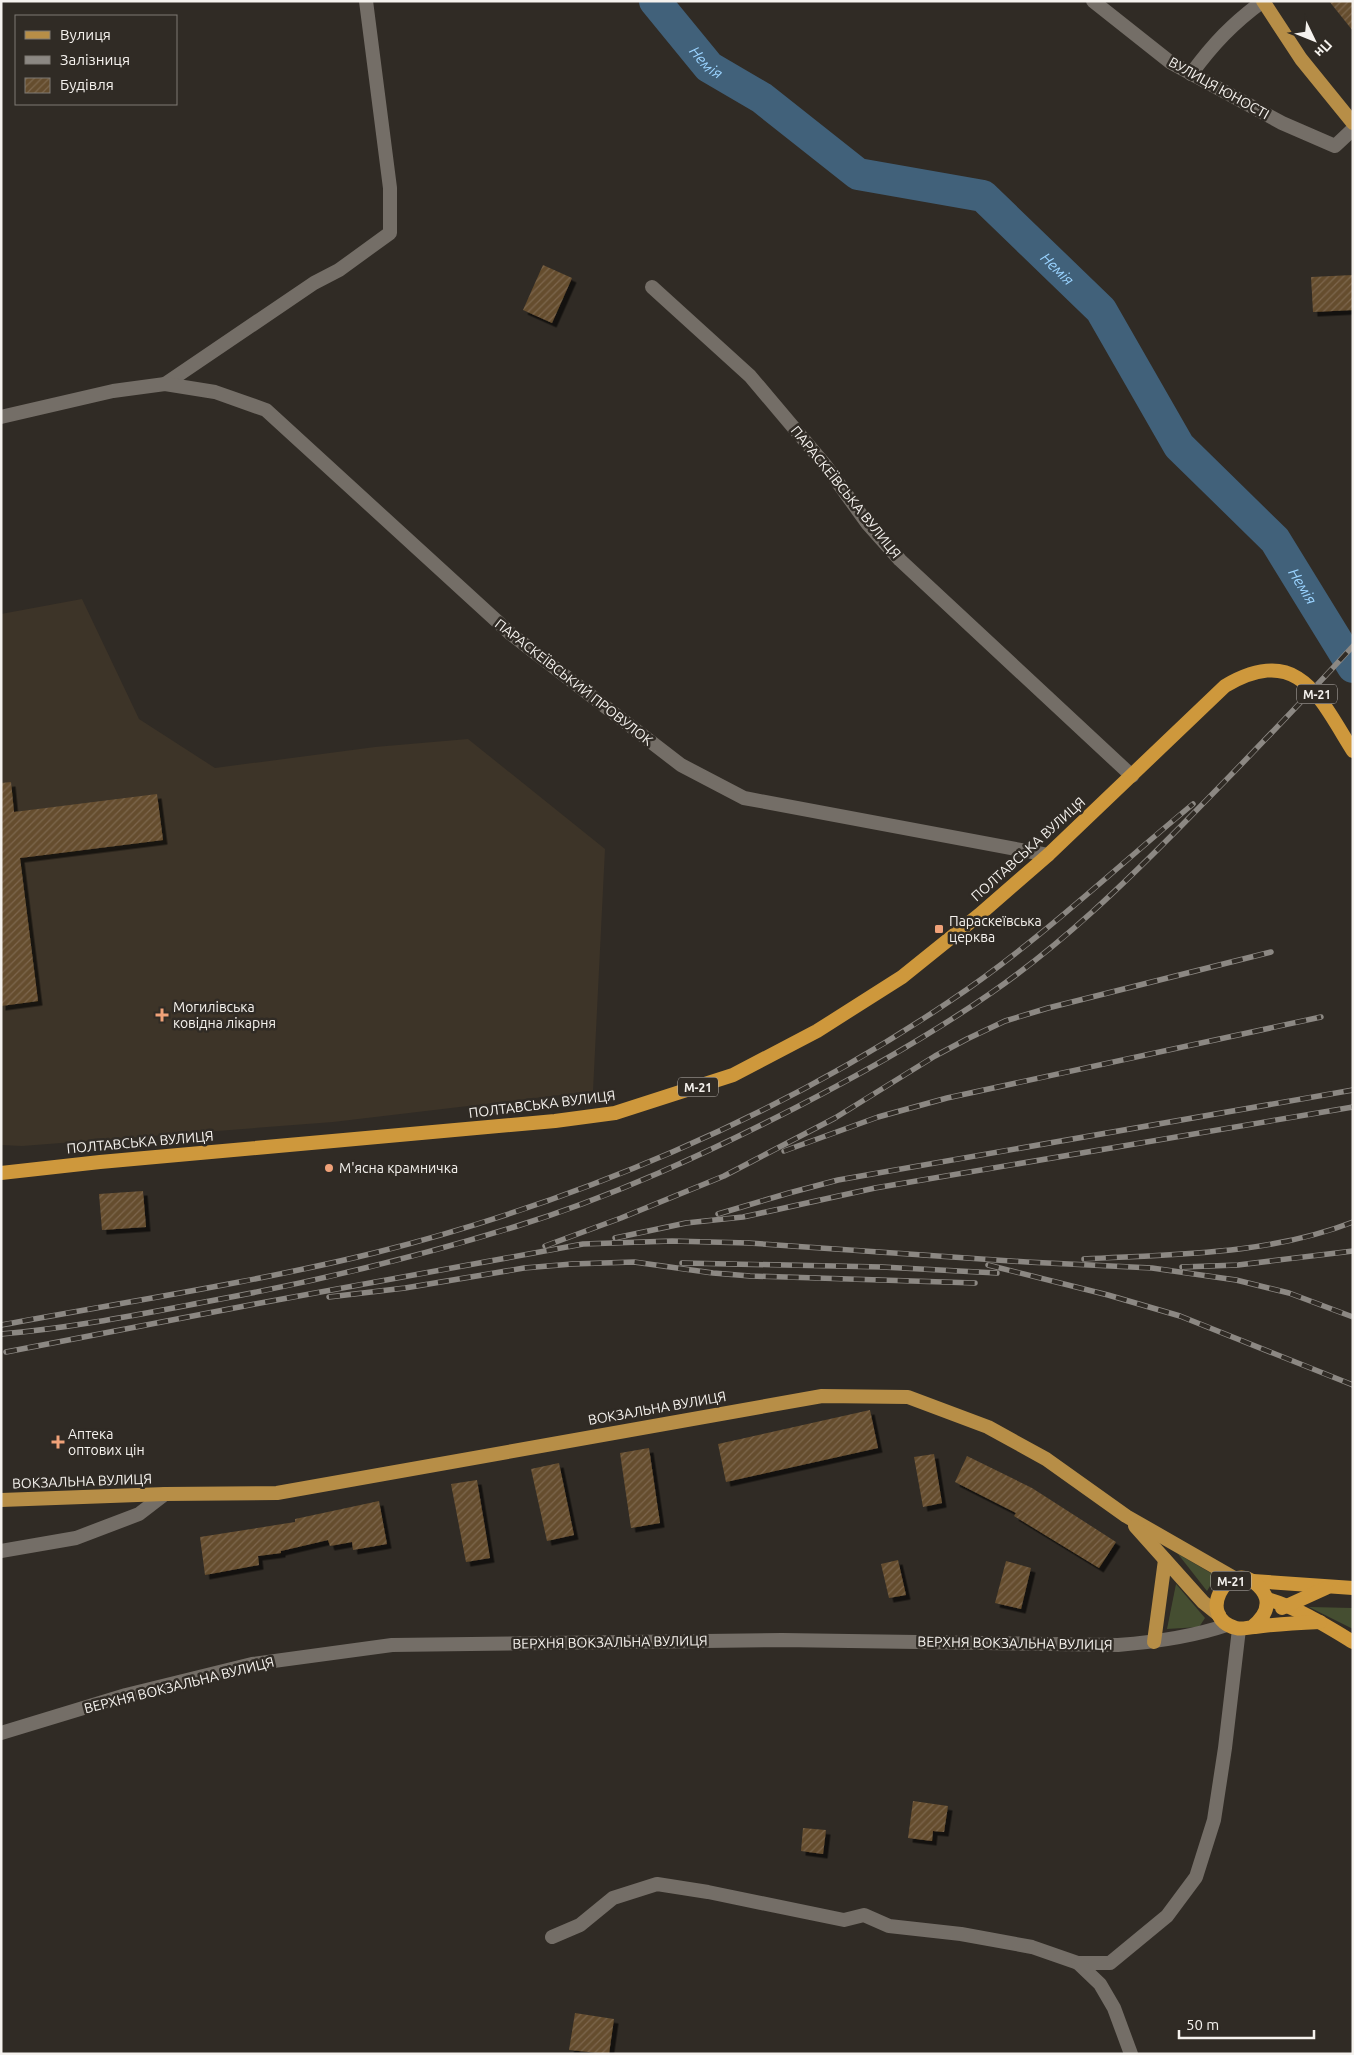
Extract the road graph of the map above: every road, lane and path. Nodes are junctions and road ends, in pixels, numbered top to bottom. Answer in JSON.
{"nodes":[{"id":1,"x":366,"y":1,"type":"edge"},
{"id":2,"x":1093,"y":1,"type":"edge"},
{"id":3,"x":1263,"y":1,"type":"edge"},
{"id":4,"x":1191,"y":74,"type":"junction"},
{"id":5,"x":1353,"y":122,"type":"edge"},
{"id":6,"x":1353,"y":129,"type":"edge"},
{"id":7,"x":652,"y":286,"type":"dead end"},
{"id":8,"x":164,"y":384,"type":"junction"},
{"id":9,"x":1,"y":417,"type":"edge"},
{"id":10,"x":1353,"y":751,"type":"edge"},
{"id":11,"x":1132,"y":776,"type":"junction"},
{"id":12,"x":1048,"y":855,"type":"junction"},
{"id":13,"x":1,"y":1173,"type":"edge"},
{"id":14,"x":165,"y":1494,"type":"junction"},
{"id":15,"x":1,"y":1500,"type":"edge"},
{"id":16,"x":1126,"y":1516,"type":"junction"},
{"id":17,"x":1,"y":1551,"type":"edge"},
{"id":18,"x":1165,"y":1560,"type":"junction"},
{"id":19,"x":1236,"y":1579,"type":"junction"},
{"id":20,"x":1253,"y":1581,"type":"junction"},
{"id":21,"x":1329,"y":1586,"type":"junction"},
{"id":22,"x":1353,"y":1588,"type":"edge"},
{"id":23,"x":1267,"y":1599,"type":"junction"},
{"id":24,"x":1288,"y":1605,"type":"junction"},
{"id":25,"x":1320,"y":1622,"type":"junction"},
{"id":26,"x":1240,"y":1623,"type":"junction"},
{"id":27,"x":1154,"y":1642,"type":"junction"},
{"id":28,"x":1353,"y":1642,"type":"edge"},
{"id":29,"x":1,"y":1733,"type":"edge"},
{"id":30,"x":552,"y":1937,"type":"dead end"},
{"id":31,"x":1078,"y":1963,"type":"junction"},
{"id":32,"x":1131,"y":2054,"type":"edge"}],
"edges":[{"from":1,"to":8,"type":"street"},
{"from":2,"to":4,"type":"street","name":"ВУЛИЦЯ ЮНОСТІ"},
{"from":3,"to":4,"type":"street"},
{"from":3,"to":5,"type":"main road"},
{"from":4,"to":6,"type":"street","name":"ВУЛИЦЯ ЮНОСТІ"},
{"from":7,"to":11,"type":"street","name":"ПАРАСКЕЇВСЬКА ВУЛИЦЯ"},
{"from":8,"to":9,"type":"street"},
{"from":8,"to":12,"type":"street","name":"ПАРАСКЕЇВСЬКИЙ ПРОВУЛОК"},
{"from":10,"to":11,"type":"highway","name":"ПОЛТАВСЬКА ВУЛИЦЯ","number":"М-21"},
{"from":11,"to":12,"type":"highway","name":"ПОЛТАВСЬКА ВУЛИЦЯ","number":"М-21"},
{"from":12,"to":13,"type":"highway","name":"ПОЛТАВСЬКА ВУЛИЦЯ","number":"М-21"},
{"from":14,"to":15,"type":"main road","name":"ВОКЗАЛЬНА ВУЛИЦЯ"},
{"from":14,"to":16,"type":"main road","name":"ВОКЗАЛЬНА ВУЛИЦЯ"},
{"from":14,"to":17,"type":"street","name":"ВОКЗАЛЬНА ВУЛИЦЯ"},
{"from":16,"to":18,"type":"main road","name":"ВОКЗАЛЬНА ВУЛИЦЯ"},
{"from":16,"to":19,"type":"main road","name":"ВОКЗАЛЬНА ВУЛИЦЯ"},
{"from":18,"to":26,"type":"main road","name":"ВОКЗАЛЬНА ВУЛИЦЯ"},
{"from":18,"to":27,"type":"main road"},
{"from":19,"to":20,"type":"highway","number":"М-21"},
{"from":19,"to":26,"type":"highway","number":"М-21"},
{"from":20,"to":21,"type":"highway","number":"М-21"},
{"from":20,"to":23,"type":"highway","number":"М-21"},
{"from":21,"to":22,"type":"highway","number":"М-21"},
{"from":21,"to":24,"type":"highway"},
{"from":23,"to":24,"type":"highway","number":"М-21"},
{"from":23,"to":26,"type":"highway","number":"М-21"},
{"from":24,"to":25,"type":"highway","number":"М-21"},
{"from":24,"to":26,"type":"highway"},
{"from":25,"to":26,"type":"highway"},
{"from":25,"to":28,"type":"highway","number":"М-21"},
{"from":26,"to":27,"type":"street","name":"ВЕРХНЯ ВОКЗАЛЬНА ВУЛИЦЯ"},
{"from":26,"to":31,"type":"street"},
{"from":27,"to":29,"type":"street","name":"ВЕРХНЯ ВОКЗАЛЬНА ВУЛИЦЯ"},
{"from":30,"to":31,"type":"street"},
{"from":31,"to":32,"type":"street"}]}
